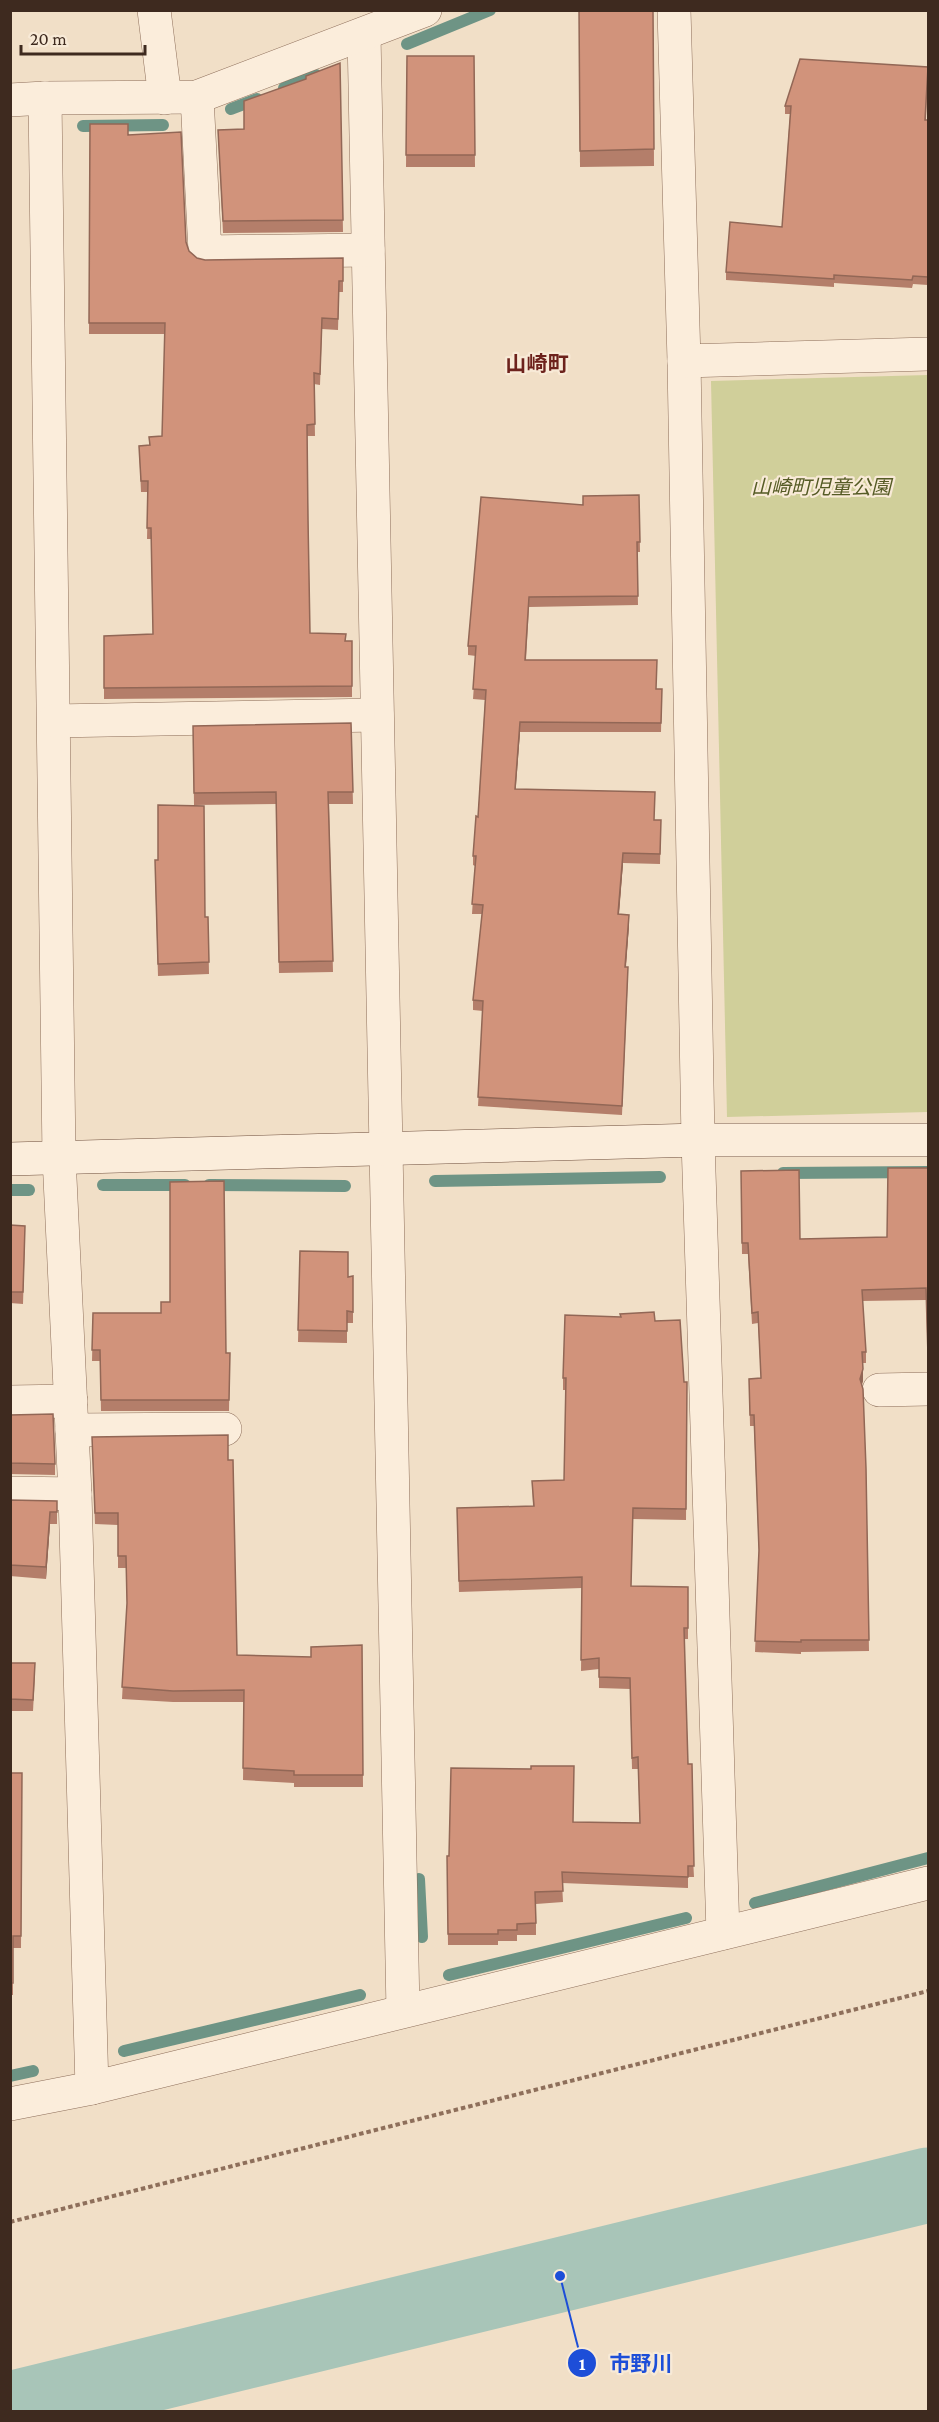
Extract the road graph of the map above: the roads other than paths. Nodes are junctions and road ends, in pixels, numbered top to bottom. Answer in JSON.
{"nodes":[{"id":1,"x":154,"y":10,"type":"edge"},
{"id":2,"x":425,"y":10,"type":"edge"},
{"id":3,"x":674,"y":10,"type":"edge"},
{"id":4,"x":364,"y":34,"type":"junction"},
{"id":5,"x":197,"y":97,"type":"junction"},
{"id":6,"x":45,"y":98,"type":"junction"},
{"id":7,"x":165,"y":98,"type":"junction"},
{"id":8,"x":10,"y":100,"type":"edge"},
{"id":9,"x":368,"y":250,"type":"junction"},
{"id":10,"x":928,"y":354,"type":"edge"},
{"id":11,"x":684,"y":361,"type":"junction"},
{"id":12,"x":377,"y":715,"type":"junction"},
{"id":13,"x":54,"y":721,"type":"junction"},
{"id":14,"x":698,"y":1140,"type":"junction"},
{"id":15,"x":928,"y":1140,"type":"edge"},
{"id":16,"x":386,"y":1147,"type":"junction"},
{"id":17,"x":59,"y":1157,"type":"junction"},
{"id":18,"x":10,"y":1158,"type":"edge"},
{"id":19,"x":928,"y":1389,"type":"edge"},
{"id":20,"x":879,"y":1390,"type":"dead end"},
{"id":21,"x":10,"y":1401,"type":"edge"},
{"id":22,"x":71,"y":1415,"type":"junction"},
{"id":23,"x":225,"y":1429,"type":"dead end"},
{"id":24,"x":10,"y":1493,"type":"edge"},
{"id":25,"x":75,"y":1494,"type":"junction"},
{"id":26,"x":928,"y":1883,"type":"edge"},
{"id":27,"x":723,"y":1933,"type":"junction"},
{"id":28,"x":403,"y":2011,"type":"junction"},
{"id":29,"x":92,"y":2088,"type":"junction"},
{"id":30,"x":10,"y":2104,"type":"edge"}],
"edges":[{"from":1,"to":7,"type":"street"},
{"from":2,"to":4,"type":"street"},
{"from":3,"to":11,"type":"street"},
{"from":4,"to":5,"type":"street"},
{"from":4,"to":9,"type":"street"},
{"from":5,"to":7,"type":"street"},
{"from":5,"to":9,"type":"street"},
{"from":6,"to":7,"type":"street"},
{"from":6,"to":8,"type":"street"},
{"from":6,"to":13,"type":"street"},
{"from":9,"to":12,"type":"street"},
{"from":10,"to":11,"type":"street"},
{"from":11,"to":14,"type":"street"},
{"from":12,"to":13,"type":"street"},
{"from":12,"to":16,"type":"street"},
{"from":13,"to":17,"type":"street"},
{"from":14,"to":15,"type":"street"},
{"from":14,"to":16,"type":"street"},
{"from":14,"to":27,"type":"street"},
{"from":16,"to":17,"type":"street"},
{"from":16,"to":28,"type":"street"},
{"from":17,"to":18,"type":"street"},
{"from":17,"to":22,"type":"street"},
{"from":19,"to":20,"type":"street"},
{"from":21,"to":22,"type":"street"},
{"from":22,"to":23,"type":"street"},
{"from":22,"to":25,"type":"street"},
{"from":24,"to":25,"type":"street"},
{"from":25,"to":29,"type":"street"},
{"from":26,"to":27,"type":"street"},
{"from":27,"to":28,"type":"street"},
{"from":28,"to":29,"type":"street"},
{"from":29,"to":30,"type":"street"}]}
